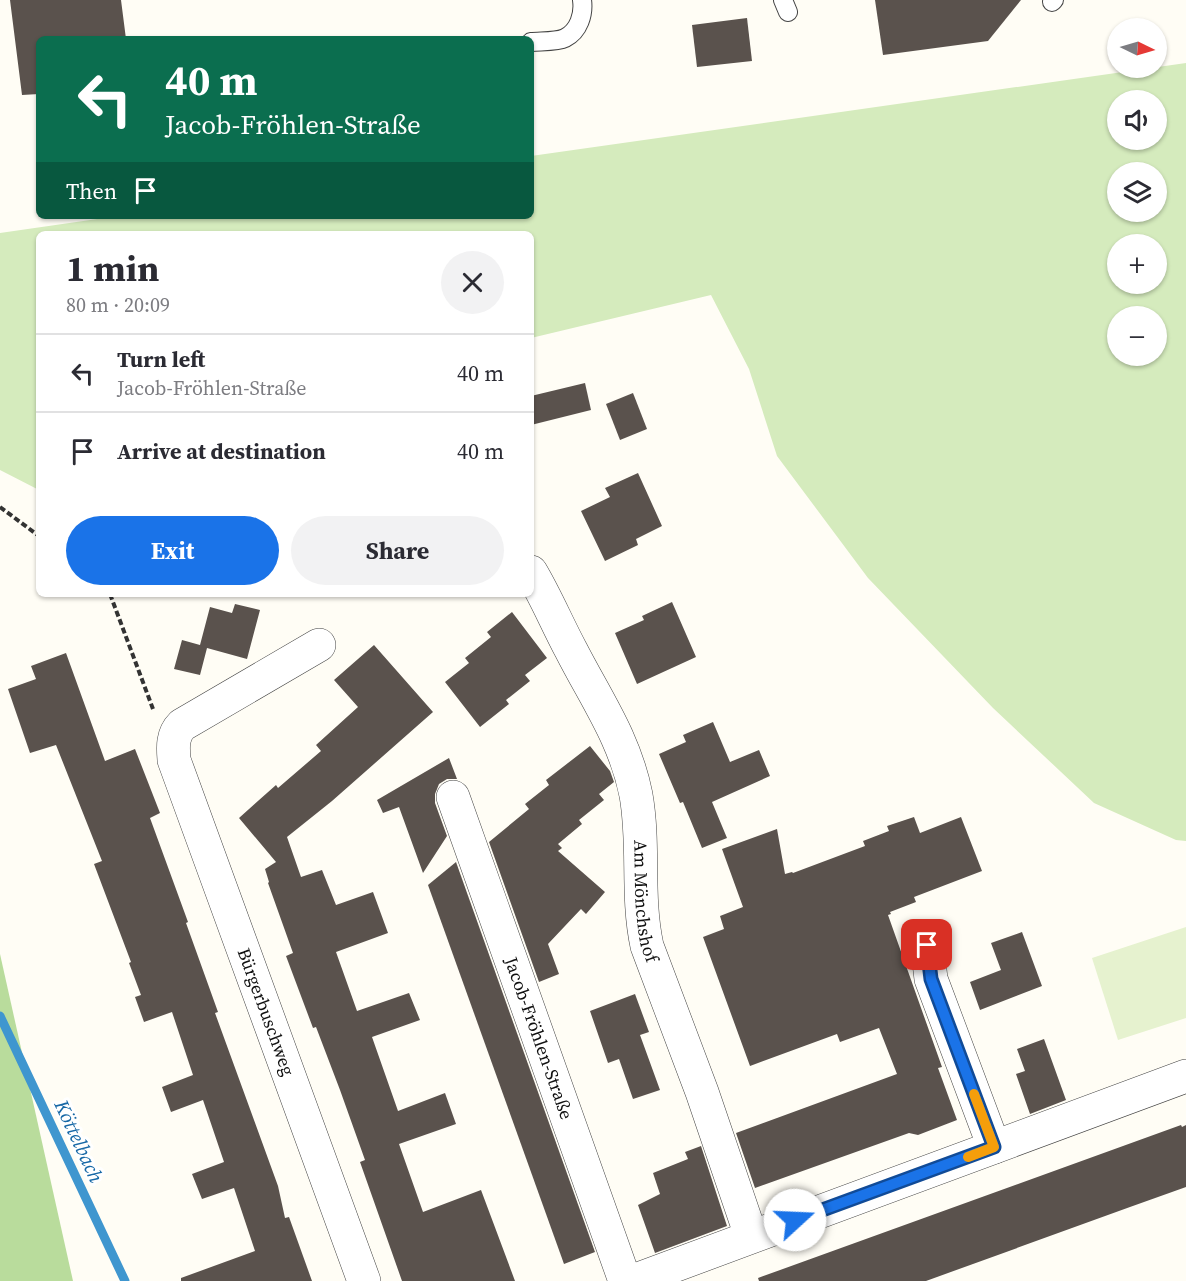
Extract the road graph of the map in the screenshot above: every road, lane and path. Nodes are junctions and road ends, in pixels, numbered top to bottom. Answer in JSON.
{"nodes":[{"id":1,"x":582,"y":0,"type":"edge"},
{"id":2,"x":534,"y":42,"type":"edge"},
{"id":3,"x":0,"y":507,"type":"edge"},
{"id":4,"x":36,"y":534,"type":"edge"},
{"id":5,"x":534,"y":577,"type":"edge"},
{"id":6,"x":111,"y":597,"type":"edge"},
{"id":7,"x":319,"y":645,"type":"dead end"},
{"id":8,"x":173,"y":741,"type":"junction"},
{"id":9,"x":453,"y":797,"type":"dead end"},
{"id":10,"x":927,"y":945,"type":"dead end"},
{"id":11,"x":1186,"y":1076,"type":"edge"},
{"id":12,"x":994,"y":1147,"type":"junction"},
{"id":13,"x":751,"y":1236,"type":"junction"},
{"id":14,"x":364,"y":1281,"type":"edge"},
{"id":15,"x":625,"y":1281,"type":"edge"},
{"id":16,"x":633,"y":1281,"type":"edge"}],
"edges":[{"from":1,"to":2,"type":"lane"},
{"from":3,"to":4,"type":"path"},
{"from":5,"to":13,"type":"street","name":"Am Mönchshof"},
{"from":6,"to":8,"type":"path"},
{"from":7,"to":8,"type":"street"},
{"from":8,"to":14,"type":"street","name":"Bürgerbuschweg"},
{"from":9,"to":15,"type":"street","name":"Jacob-Fröhlen-Straße"},
{"from":10,"to":12,"type":"street"},
{"from":11,"to":12,"type":"street"},
{"from":12,"to":13,"type":"street"},
{"from":13,"to":16,"type":"street"}]}
